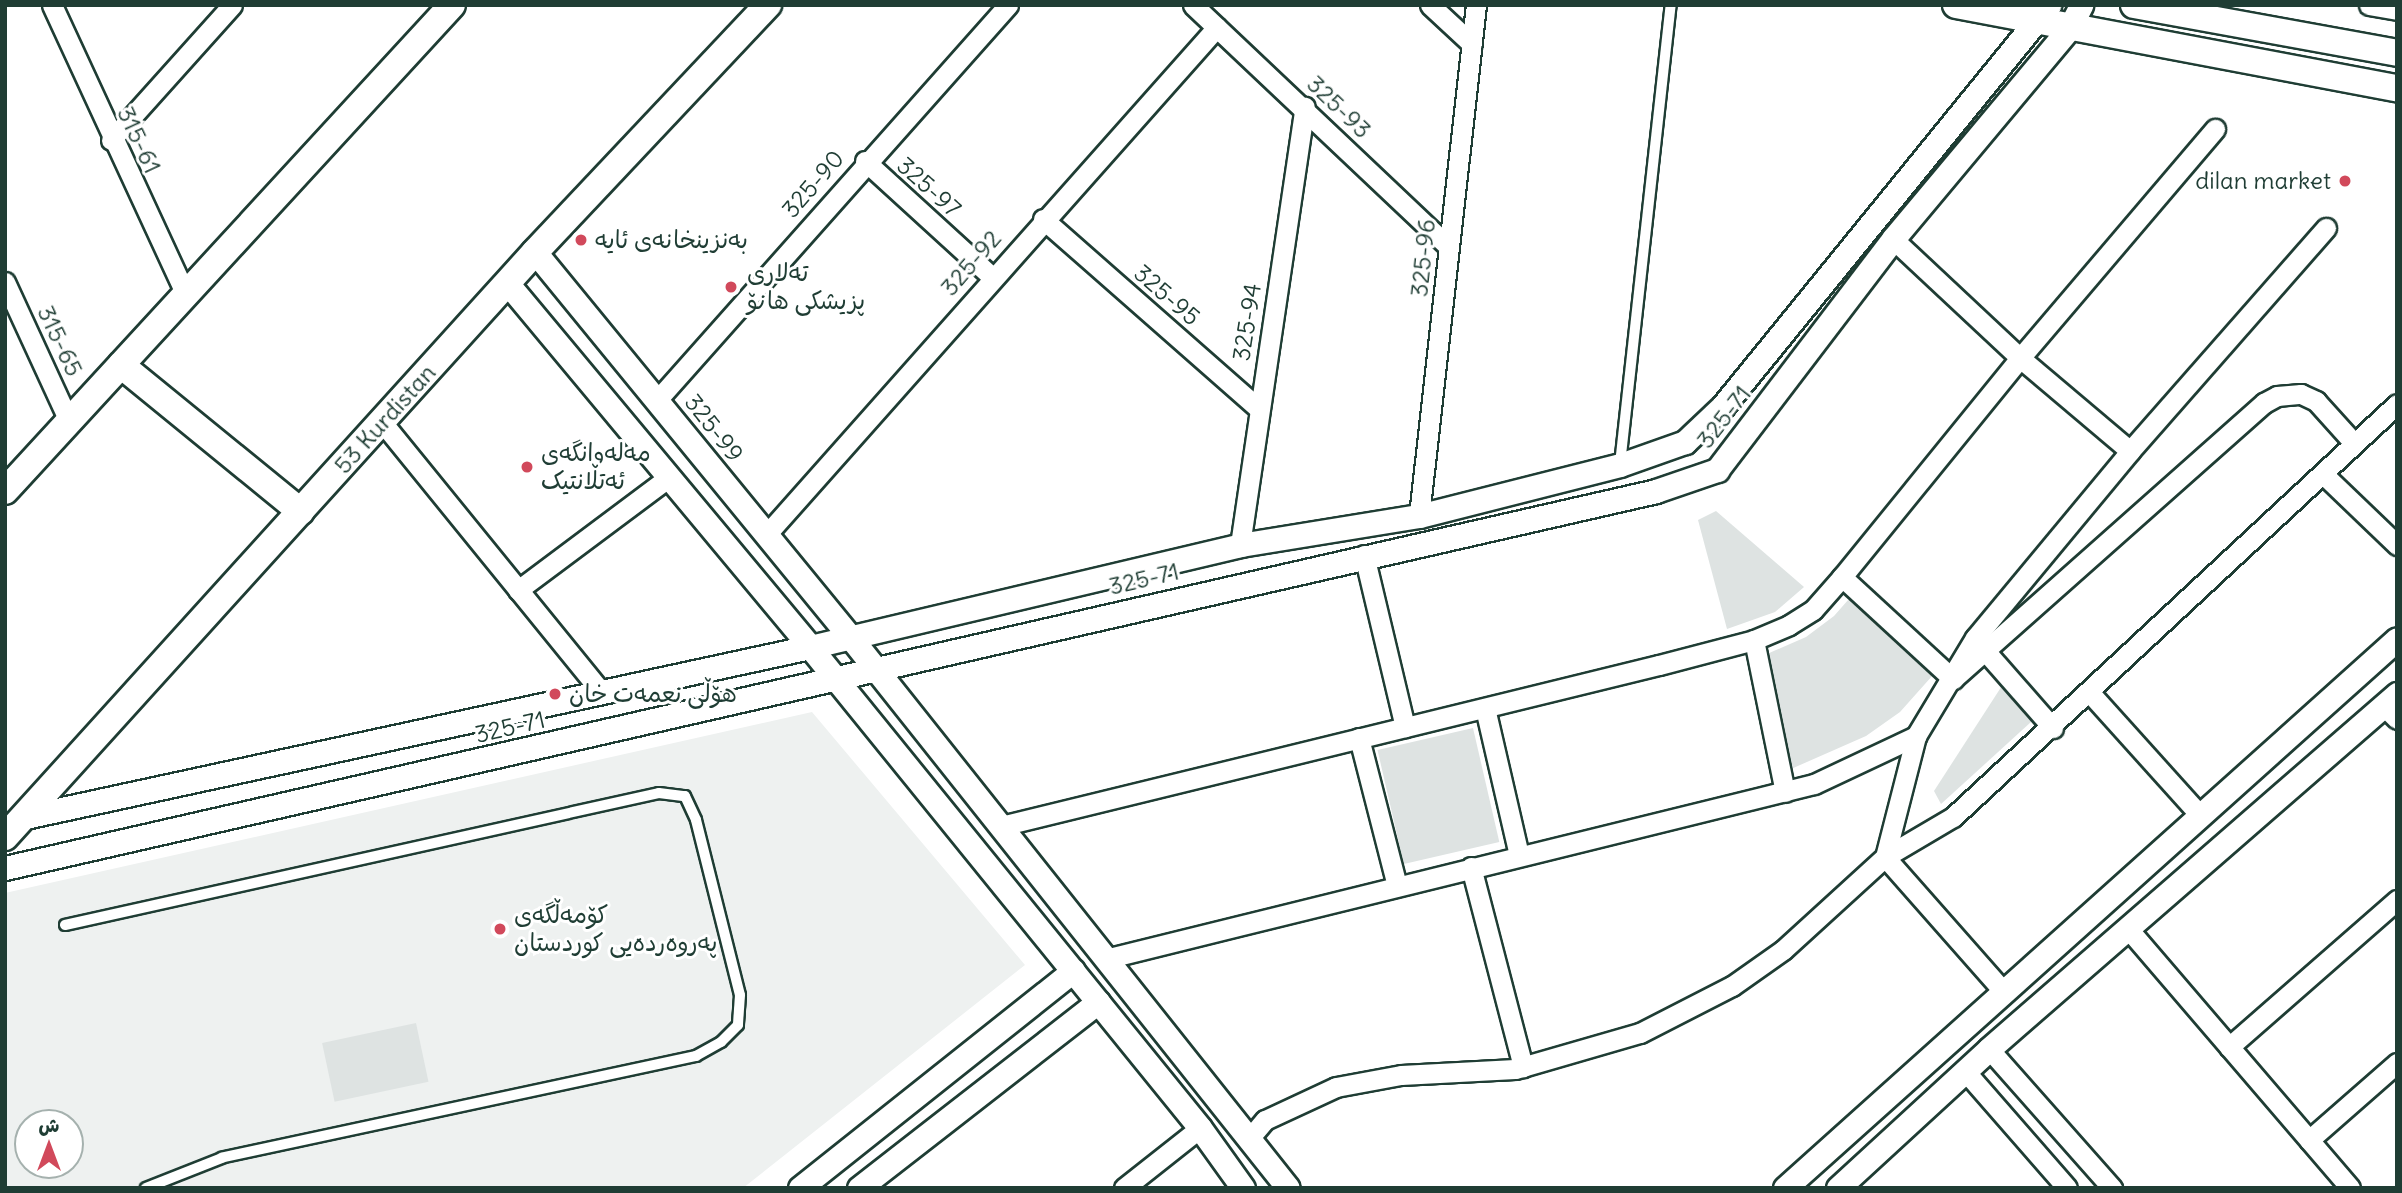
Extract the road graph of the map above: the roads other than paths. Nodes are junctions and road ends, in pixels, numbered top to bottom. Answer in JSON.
{"nodes":[{"id":1,"x":52,"y":5,"type":"edge"},
{"id":2,"x":232,"y":5,"type":"edge"},
{"id":3,"x":452,"y":5,"type":"edge"},
{"id":4,"x":768,"y":5,"type":"edge"},
{"id":5,"x":1008,"y":5,"type":"edge"},
{"id":6,"x":1193,"y":5,"type":"edge"},
{"id":7,"x":1430,"y":5,"type":"edge"},
{"id":8,"x":1476,"y":5,"type":"edge"},
{"id":9,"x":1671,"y":5,"type":"edge"},
{"id":10,"x":1956,"y":5,"type":"edge"},
{"id":11,"x":2134,"y":5,"type":"edge"},
{"id":12,"x":2369,"y":5,"type":"edge"},
{"id":13,"x":2397,"y":10,"type":"edge"},
{"id":14,"x":2045,"y":13,"type":"edge"},
{"id":15,"x":2075,"y":16,"type":"edge"},
{"id":16,"x":1217,"y":27,"type":"junction"},
{"id":17,"x":1472,"y":44,"type":"junction"},
{"id":18,"x":2397,"y":52,"type":"edge"},
{"id":19,"x":2397,"y":88,"type":"edge"},
{"id":20,"x":1305,"y":107,"type":"junction"},
{"id":21,"x":2216,"y":129,"type":"dead end"},
{"id":22,"x":111,"y":140,"type":"junction"},
{"id":23,"x":865,"y":161,"type":"junction"},
{"id":24,"x":1043,"y":219,"type":"junction"},
{"id":25,"x":2326,"y":228,"type":"dead end"},
{"id":26,"x":1893,"y":239,"type":"junction"},
{"id":27,"x":1449,"y":247,"type":"junction"},
{"id":28,"x":535,"y":252,"type":"junction"},
{"id":29,"x":991,"y":276,"type":"junction"},
{"id":30,"x":5,"y":282,"type":"edge"},
{"id":31,"x":508,"y":284,"type":"junction"},
{"id":32,"x":566,"y":290,"type":"junction"},
{"id":33,"x":186,"y":295,"type":"junction"},
{"id":34,"x":534,"y":316,"type":"junction"},
{"id":35,"x":2020,"y":358,"type":"junction"},
{"id":36,"x":121,"y":365,"type":"junction"},
{"id":37,"x":658,"y":399,"type":"junction"},
{"id":38,"x":2397,"y":404,"type":"edge"},
{"id":39,"x":1258,"y":408,"type":"junction"},
{"id":40,"x":69,"y":421,"type":"junction"},
{"id":41,"x":382,"y":422,"type":"junction"},
{"id":42,"x":2354,"y":443,"type":"junction"},
{"id":43,"x":2130,"y":451,"type":"junction"},
{"id":44,"x":1620,"y":465,"type":"junction"},
{"id":45,"x":2323,"y":474,"type":"junction"},
{"id":46,"x":669,"y":477,"type":"junction"},
{"id":47,"x":5,"y":491,"type":"edge"},
{"id":48,"x":300,"y":512,"type":"junction"},
{"id":49,"x":1419,"y":516,"type":"junction"},
{"id":50,"x":766,"y":535,"type":"junction"},
{"id":51,"x":1240,"y":545,"type":"junction"},
{"id":52,"x":2397,"y":545,"type":"edge"},
{"id":53,"x":1364,"y":555,"type":"junction"},
{"id":54,"x":1842,"y":577,"type":"junction"},
{"id":55,"x":519,"y":590,"type":"junction"},
{"id":56,"x":851,"y":638,"type":"junction"},
{"id":57,"x":2397,"y":639,"type":"edge"},
{"id":58,"x":1754,"y":640,"type":"junction"},
{"id":59,"x":810,"y":647,"type":"junction"},
{"id":60,"x":1987,"y":653,"type":"junction"},
{"id":61,"x":876,"y":669,"type":"junction"},
{"id":62,"x":1952,"y":679,"type":"junction"},
{"id":63,"x":836,"y":680,"type":"junction"},
{"id":64,"x":600,"y":690,"type":"junction"},
{"id":65,"x":2090,"y":693,"type":"junction"},
{"id":66,"x":2393,"y":706,"type":"edge"},
{"id":67,"x":1485,"y":708,"type":"junction"},
{"id":68,"x":1405,"y":727,"type":"junction"},
{"id":69,"x":2053,"y":728,"type":"junction"},
{"id":70,"x":1916,"y":736,"type":"junction"},
{"id":71,"x":1359,"y":738,"type":"junction"},
{"id":72,"x":1785,"y":792,"type":"junction"},
{"id":73,"x":2199,"y":814,"type":"junction"},
{"id":74,"x":24,"y":817,"type":"junction"},
{"id":75,"x":1001,"y":826,"type":"junction"},
{"id":76,"x":5,"y":837,"type":"edge"},
{"id":77,"x":1519,"y":855,"type":"junction"},
{"id":78,"x":1885,"y":857,"type":"junction"},
{"id":79,"x":1471,"y":867,"type":"junction"},
{"id":80,"x":5,"y":868,"type":"edge"},
{"id":81,"x":1396,"y":886,"type":"junction"},
{"id":82,"x":2397,"y":900,"type":"edge"},
{"id":83,"x":65,"y":925,"type":"dead end"},
{"id":84,"x":2130,"y":931,"type":"junction"},
{"id":85,"x":1109,"y":958,"type":"junction"},
{"id":86,"x":1073,"y":971,"type":"junction"},
{"id":87,"x":2004,"y":992,"type":"junction"},
{"id":88,"x":1098,"y":1002,"type":"junction"},
{"id":89,"x":2229,"y":1047,"type":"junction"},
{"id":90,"x":1989,"y":1049,"type":"junction"},
{"id":91,"x":2397,"y":1063,"type":"edge"},
{"id":92,"x":1524,"y":1067,"type":"junction"},
{"id":93,"x":1965,"y":1071,"type":"junction"},
{"id":94,"x":1200,"y":1128,"type":"junction"},
{"id":95,"x":1248,"y":1140,"type":"junction"},
{"id":96,"x":2309,"y":1140,"type":"junction"},
{"id":97,"x":146,"y":1188,"type":"edge"},
{"id":98,"x":800,"y":1188,"type":"edge"},
{"id":99,"x":859,"y":1188,"type":"edge"},
{"id":100,"x":1124,"y":1188,"type":"edge"},
{"id":101,"x":1243,"y":1188,"type":"edge"},
{"id":102,"x":1288,"y":1188,"type":"edge"},
{"id":103,"x":1785,"y":1188,"type":"edge"},
{"id":104,"x":1838,"y":1188,"type":"edge"},
{"id":105,"x":2067,"y":1188,"type":"edge"},
{"id":106,"x":2112,"y":1188,"type":"edge"},
{"id":107,"x":2350,"y":1188,"type":"edge"}],
"edges":[{"from":1,"to":22,"type":"street","name":"315-61"},
{"from":2,"to":22,"type":"street"},
{"from":3,"to":33,"type":"main road"},
{"from":4,"to":28,"type":"main road","name":"53 Kurdistan"},
{"from":5,"to":23,"type":"street","name":"325-90"},
{"from":6,"to":16,"type":"street","name":"325-93"},
{"from":7,"to":17,"type":"street"},
{"from":8,"to":17,"type":"street","name":"325-96"},
{"from":9,"to":44,"type":"lane"},
{"from":10,"to":14,"type":"main road"},
{"from":11,"to":18,"type":"main road"},
{"from":12,"to":13,"type":"street"},
{"from":14,"to":15,"type":"main road"},
{"from":14,"to":44,"type":"street","name":"325-71"},
{"from":15,"to":19,"type":"main road"},
{"from":15,"to":26,"type":"street","name":"325-71"},
{"from":16,"to":20,"type":"street","name":"325-93"},
{"from":16,"to":24,"type":"street","name":"325-92"},
{"from":17,"to":27,"type":"street","name":"325-96"},
{"from":20,"to":27,"type":"street","name":"325-93"},
{"from":20,"to":39,"type":"street","name":"325-94"},
{"from":21,"to":35,"type":"street"},
{"from":22,"to":33,"type":"street","name":"315-61"},
{"from":23,"to":29,"type":"street","name":"325-97"},
{"from":23,"to":37,"type":"street","name":"325-90"},
{"from":24,"to":29,"type":"street","name":"325-92"},
{"from":24,"to":39,"type":"street","name":"325-95"},
{"from":25,"to":43,"type":"street"},
{"from":26,"to":35,"type":"street"},
{"from":26,"to":53,"type":"street","name":"325-71"},
{"from":27,"to":49,"type":"street","name":"325-96"},
{"from":28,"to":31,"type":"main road","name":"53 Kurdistan"},
{"from":28,"to":32,"type":"street","name":"325-99"},
{"from":29,"to":50,"type":"street","name":"325-92"},
{"from":30,"to":40,"type":"street","name":"315-65"},
{"from":31,"to":34,"type":"street"},
{"from":31,"to":41,"type":"main road","name":"53 Kurdistan"},
{"from":32,"to":34,"type":"street"},
{"from":32,"to":37,"type":"street","name":"325-99"},
{"from":33,"to":36,"type":"main road"},
{"from":34,"to":46,"type":"street"},
{"from":35,"to":43,"type":"street"},
{"from":35,"to":54,"type":"street"},
{"from":36,"to":40,"type":"main road"},
{"from":36,"to":48,"type":"main road"},
{"from":37,"to":50,"type":"street","name":"325-99"},
{"from":38,"to":42,"type":"street"},
{"from":39,"to":51,"type":"street","name":"325-94"},
{"from":40,"to":47,"type":"main road"},
{"from":41,"to":48,"type":"main road","name":"53 Kurdistan"},
{"from":41,"to":55,"type":"street"},
{"from":42,"to":45,"type":"street"},
{"from":42,"to":60,"type":"street"},
{"from":43,"to":62,"type":"street"},
{"from":44,"to":49,"type":"street","name":"325-71"},
{"from":45,"to":52,"type":"street"},
{"from":45,"to":65,"type":"street"},
{"from":46,"to":55,"type":"street"},
{"from":46,"to":59,"type":"street"},
{"from":48,"to":74,"type":"main road","name":"53 Kurdistan"},
{"from":49,"to":51,"type":"street","name":"325-71"},
{"from":50,"to":56,"type":"street","name":"325-99"},
{"from":51,"to":56,"type":"street","name":"325-71"},
{"from":53,"to":61,"type":"street","name":"325-71"},
{"from":53,"to":68,"type":"street"},
{"from":54,"to":58,"type":"street"},
{"from":54,"to":62,"type":"street"},
{"from":55,"to":64,"type":"street"},
{"from":56,"to":59,"type":"street","name":"325-71"},
{"from":56,"to":61,"type":"street","name":"325-99"},
{"from":57,"to":73,"type":"street"},
{"from":58,"to":67,"type":"street"},
{"from":58,"to":72,"type":"street"},
{"from":59,"to":63,"type":"street"},
{"from":59,"to":64,"type":"street","name":"325-71"},
{"from":60,"to":62,"type":"street"},
{"from":60,"to":69,"type":"street"},
{"from":61,"to":63,"type":"street","name":"325-71"},
{"from":61,"to":75,"type":"street","name":"325-99"},
{"from":62,"to":70,"type":"street"},
{"from":63,"to":80,"type":"street","name":"325-71"},
{"from":63,"to":86,"type":"street"},
{"from":64,"to":74,"type":"street","name":"325-71"},
{"from":65,"to":69,"type":"street"},
{"from":65,"to":73,"type":"street"},
{"from":66,"to":84,"type":"street"},
{"from":67,"to":68,"type":"street"},
{"from":67,"to":77,"type":"street"},
{"from":68,"to":71,"type":"street"},
{"from":69,"to":78,"type":"street"},
{"from":70,"to":72,"type":"street"},
{"from":70,"to":78,"type":"street"},
{"from":71,"to":75,"type":"street"},
{"from":71,"to":81,"type":"street"},
{"from":72,"to":77,"type":"street"},
{"from":73,"to":87,"type":"street"},
{"from":74,"to":76,"type":"main road","name":"53 Kurdistan"},
{"from":75,"to":85,"type":"street","name":"325-99"},
{"from":77,"to":79,"type":"street"},
{"from":78,"to":87,"type":"street"},
{"from":78,"to":92,"type":"street"},
{"from":79,"to":81,"type":"street"},
{"from":79,"to":92,"type":"street"},
{"from":81,"to":85,"type":"street"},
{"from":82,"to":89,"type":"street"},
{"from":83,"to":97,"type":"lane"},
{"from":84,"to":89,"type":"street"},
{"from":84,"to":90,"type":"street"},
{"from":85,"to":95,"type":"street","name":"325-99"},
{"from":86,"to":88,"type":"street"},
{"from":86,"to":98,"type":"street"},
{"from":87,"to":103,"type":"street"},
{"from":88,"to":94,"type":"street"},
{"from":88,"to":99,"type":"street"},
{"from":89,"to":96,"type":"street"},
{"from":90,"to":93,"type":"street"},
{"from":90,"to":106,"type":"street"},
{"from":91,"to":96,"type":"street"},
{"from":92,"to":95,"type":"street"},
{"from":93,"to":104,"type":"street"},
{"from":93,"to":105,"type":"street"},
{"from":94,"to":100,"type":"street"},
{"from":94,"to":101,"type":"street"},
{"from":95,"to":102,"type":"street","name":"325-99"},
{"from":96,"to":107,"type":"street"}]}
